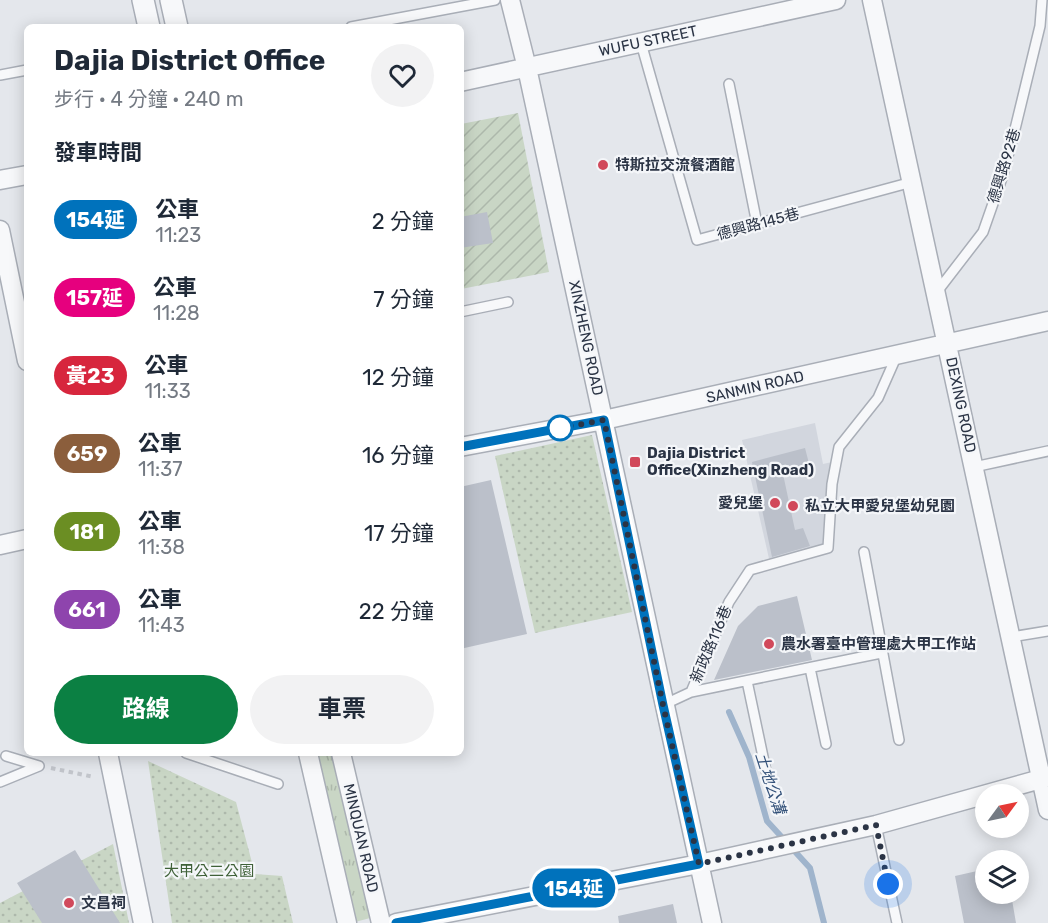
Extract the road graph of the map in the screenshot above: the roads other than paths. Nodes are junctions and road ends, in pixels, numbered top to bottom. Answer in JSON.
{"nodes":[{"id":1,"x":143,"y":0,"type":"edge"},
{"id":2,"x":171,"y":0,"type":"edge"},
{"id":3,"x":495,"y":0,"type":"edge"},
{"id":4,"x":510,"y":0,"type":"edge"},
{"id":5,"x":836,"y":0,"type":"edge"},
{"id":6,"x":872,"y":0,"type":"edge"},
{"id":7,"x":1042,"y":0,"type":"edge"},
{"id":8,"x":148,"y":24,"type":"edge"},
{"id":9,"x":176,"y":24,"type":"edge"},
{"id":10,"x":367,"y":24,"type":"edge"},
{"id":11,"x":1044,"y":26,"type":"edge"},
{"id":12,"x":641,"y":43,"type":"junction"},
{"id":13,"x":527,"y":68,"type":"junction"},
{"id":14,"x":24,"y":71,"type":"edge"},
{"id":15,"x":0,"y":75,"type":"edge"},
{"id":16,"x":464,"y":81,"type":"edge"},
{"id":17,"x":729,"y":84,"type":"dead end"},
{"id":18,"x":24,"y":176,"type":"edge"},
{"id":19,"x":0,"y":180,"type":"edge"},
{"id":20,"x":912,"y":182,"type":"junction"},
{"id":21,"x":757,"y":224,"type":"junction"},
{"id":22,"x":0,"y":230,"type":"edge"},
{"id":23,"x":936,"y":293,"type":"junction"},
{"id":24,"x":508,"y":302,"type":"dead end"},
{"id":25,"x":464,"y":311,"type":"edge"},
{"id":26,"x":1048,"y":321,"type":"edge"},
{"id":27,"x":947,"y":344,"type":"junction"},
{"id":28,"x":24,"y":346,"type":"edge"},
{"id":29,"x":897,"y":355,"type":"junction"},
{"id":30,"x":604,"y":420,"type":"junction"},
{"id":31,"x":464,"y":446,"type":"edge"},
{"id":32,"x":1048,"y":451,"type":"edge"},
{"id":33,"x":974,"y":467,"type":"junction"},
{"id":34,"x":24,"y":540,"type":"edge"},
{"id":35,"x":0,"y":545,"type":"edge"},
{"id":36,"x":864,"y":552,"type":"dead end"},
{"id":37,"x":1048,"y":631,"type":"edge"},
{"id":38,"x":1011,"y":637,"type":"junction"},
{"id":39,"x":881,"y":653,"type":"junction"},
{"id":40,"x":810,"y":668,"type":"junction"},
{"id":41,"x":747,"y":681,"type":"junction"},
{"id":42,"x":691,"y":692,"type":"junction"},
{"id":43,"x":663,"y":705,"type":"junction"},
{"id":44,"x":899,"y":740,"type":"dead end"},
{"id":45,"x":826,"y":744,"type":"dead end"},
{"id":46,"x":6,"y":756,"type":"dead end"},
{"id":47,"x":109,"y":756,"type":"edge"},
{"id":48,"x":195,"y":756,"type":"edge"},
{"id":49,"x":309,"y":756,"type":"edge"},
{"id":50,"x":342,"y":756,"type":"edge"},
{"id":51,"x":766,"y":771,"type":"dead end"},
{"id":52,"x":1045,"y":778,"type":"edge"},
{"id":53,"x":0,"y":782,"type":"edge"},
{"id":54,"x":278,"y":784,"type":"dead end"},
{"id":55,"x":1048,"y":810,"type":"edge"},
{"id":56,"x":876,"y":825,"type":"junction"},
{"id":57,"x":699,"y":864,"type":"junction"},
{"id":58,"x":143,"y":923,"type":"edge"},
{"id":59,"x":347,"y":923,"type":"edge"},
{"id":60,"x":381,"y":923,"type":"edge"},
{"id":61,"x":396,"y":923,"type":"edge"},
{"id":62,"x":712,"y":923,"type":"edge"},
{"id":63,"x":897,"y":923,"type":"edge"}],
"edges":[{"from":1,"to":8,"type":"street"},
{"from":2,"to":9,"type":"street"},
{"from":3,"to":10,"type":"lane"},
{"from":4,"to":13,"type":"street","name":"XINZHENG ROAD"},
{"from":5,"to":12,"type":"street","name":"WUFU STREET"},
{"from":6,"to":20,"type":"street","name":"DEXING ROAD"},
{"from":7,"to":11,"type":"lane","name":"德興路92巷"},
{"from":11,"to":23,"type":"lane","name":"德興路92巷"},
{"from":12,"to":13,"type":"street","name":"WUFU STREET"},
{"from":12,"to":21,"type":"lane","name":"德興路145巷"},
{"from":13,"to":16,"type":"street","name":"WUFU STREET"},
{"from":13,"to":30,"type":"street","name":"XINZHENG ROAD"},
{"from":14,"to":15,"type":"lane"},
{"from":17,"to":21,"type":"lane"},
{"from":18,"to":19,"type":"street"},
{"from":20,"to":21,"type":"lane","name":"德興路145巷"},
{"from":20,"to":23,"type":"street","name":"DEXING ROAD"},
{"from":22,"to":28,"type":"street"},
{"from":23,"to":27,"type":"street","name":"DEXING ROAD"},
{"from":24,"to":25,"type":"lane"},
{"from":26,"to":27,"type":"street","name":"SANMIN ROAD"},
{"from":27,"to":29,"type":"street","name":"SANMIN ROAD"},
{"from":27,"to":33,"type":"street","name":"DEXING ROAD"},
{"from":29,"to":30,"type":"street","name":"SANMIN ROAD"},
{"from":29,"to":42,"type":"lane","name":"新政路116巷"},
{"from":30,"to":31,"type":"street","name":"SANMIN ROAD"},
{"from":30,"to":43,"type":"street","name":"XINZHENG ROAD"},
{"from":32,"to":33,"type":"lane"},
{"from":33,"to":38,"type":"street","name":"DEXING ROAD"},
{"from":34,"to":35,"type":"street"},
{"from":36,"to":39,"type":"lane"},
{"from":37,"to":38,"type":"lane"},
{"from":38,"to":52,"type":"street","name":"DEXING ROAD"},
{"from":39,"to":40,"type":"lane","name":"新政路116巷"},
{"from":39,"to":44,"type":"lane"},
{"from":40,"to":41,"type":"lane","name":"新政路116巷"},
{"from":40,"to":45,"type":"lane"},
{"from":41,"to":42,"type":"lane","name":"新政路116巷"},
{"from":41,"to":51,"type":"lane"},
{"from":42,"to":43,"type":"lane","name":"新政路116巷"},
{"from":43,"to":57,"type":"street","name":"XINZHENG ROAD"},
{"from":46,"to":53,"type":"lane"},
{"from":47,"to":58,"type":"street"},
{"from":48,"to":54,"type":"lane"},
{"from":49,"to":59,"type":"street"},
{"from":50,"to":60,"type":"street","name":"MINQUAN ROAD"},
{"from":52,"to":55,"type":"street","name":"DEXING ROAD"},
{"from":52,"to":56,"type":"street"},
{"from":56,"to":57,"type":"street"},
{"from":56,"to":63,"type":"lane"},
{"from":57,"to":61,"type":"street"},
{"from":57,"to":62,"type":"street","name":"XINZHENG ROAD"}]}
